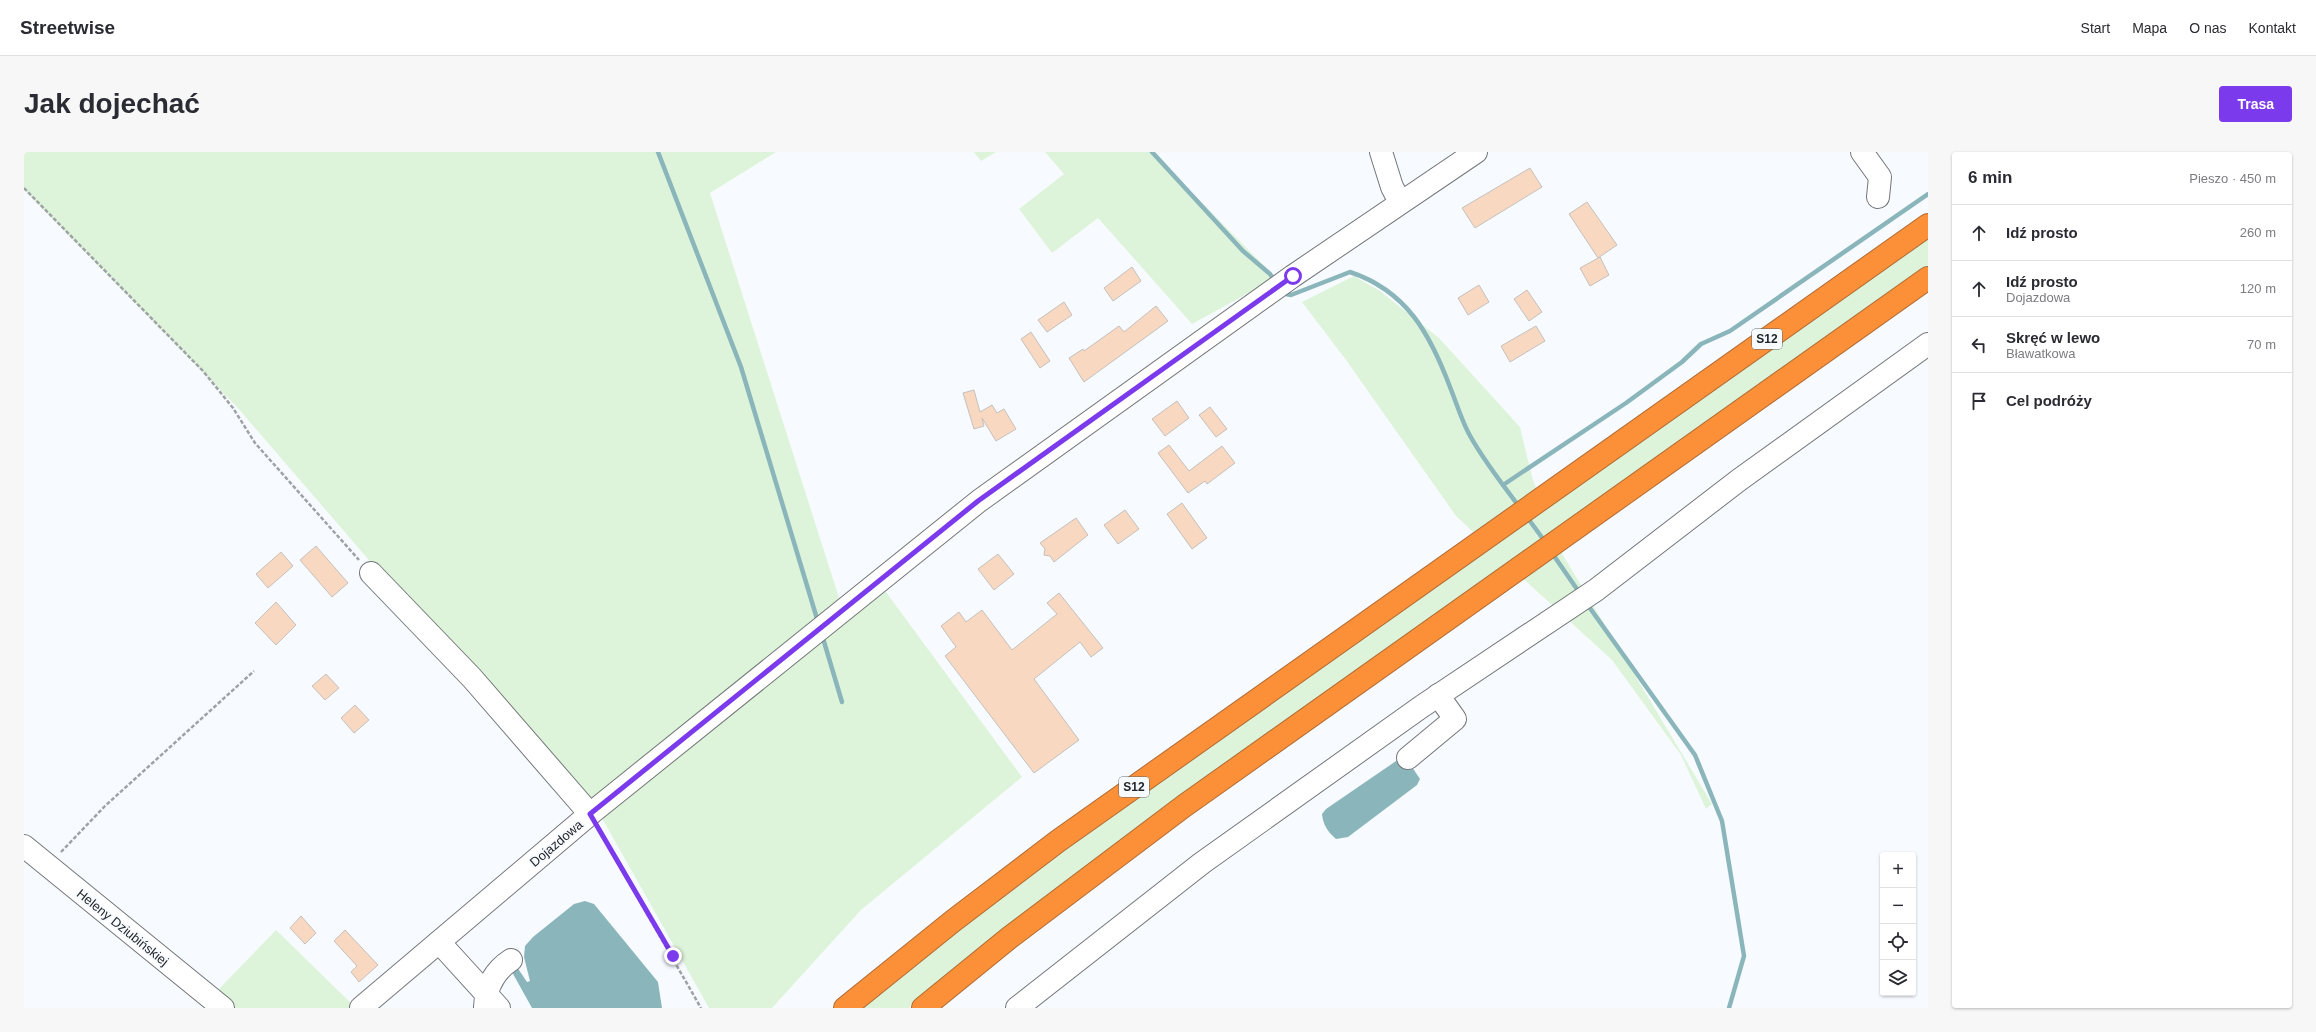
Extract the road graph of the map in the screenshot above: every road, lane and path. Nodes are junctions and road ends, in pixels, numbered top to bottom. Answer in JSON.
{"nodes":[{"id":1,"x":1381,"y":152,"type":"edge"},
{"id":2,"x":1476,"y":152,"type":"edge"},
{"id":3,"x":1862,"y":152,"type":"edge"},
{"id":4,"x":24,"y":188,"type":"edge"},
{"id":5,"x":1878,"y":198,"type":"dead end"},
{"id":6,"x":1400,"y":202,"type":"junction"},
{"id":7,"x":1928,"y":225,"type":"edge"},
{"id":8,"x":1928,"y":278,"type":"edge"},
{"id":9,"x":1928,"y":344,"type":"edge"},
{"id":10,"x":371,"y":573,"type":"joint"},
{"id":11,"x":254,"y":671,"type":"dead end"},
{"id":12,"x":1438,"y":695,"type":"junction"},
{"id":13,"x":1408,"y":758,"type":"dead end"},
{"id":14,"x":590,"y":814,"type":"junction"},
{"id":15,"x":24,"y":846,"type":"edge"},
{"id":16,"x":46,"y":864,"type":"junction"},
{"id":17,"x":439,"y":942,"type":"junction"},
{"id":18,"x":511,"y":960,"type":"dead end"},
{"id":19,"x":490,"y":1003,"type":"edge"},
{"id":20,"x":223,"y":1008,"type":"edge"},
{"id":21,"x":361,"y":1008,"type":"edge"},
{"id":22,"x":701,"y":1008,"type":"edge"},
{"id":23,"x":845,"y":1008,"type":"edge"},
{"id":24,"x":923,"y":1008,"type":"edge"},
{"id":25,"x":1017,"y":1008,"type":"edge"}],
"edges":[{"from":1,"to":6,"type":"street"},
{"from":2,"to":6,"type":"street","name":"Dojazdowa"},
{"from":3,"to":5,"type":"street"},
{"from":4,"to":10,"type":"path"},
{"from":6,"to":14,"type":"street","name":"Dojazdowa"},
{"from":7,"to":23,"type":"highway","number":"S12"},
{"from":8,"to":24,"type":"highway"},
{"from":9,"to":12,"type":"street"},
{"from":10,"to":14,"type":"street"},
{"from":11,"to":16,"type":"path"},
{"from":12,"to":13,"type":"street"},
{"from":12,"to":25,"type":"street"},
{"from":14,"to":17,"type":"street","name":"Dojazdowa"},
{"from":14,"to":22,"type":"path"},
{"from":15,"to":16,"type":"street","name":"Heleny Dziubińskiej"},
{"from":16,"to":20,"type":"street","name":"Heleny Dziubińskiej"},
{"from":17,"to":19,"type":"street"},
{"from":17,"to":21,"type":"street","name":"Dojazdowa"},
{"from":18,"to":19,"type":"street"}]}
